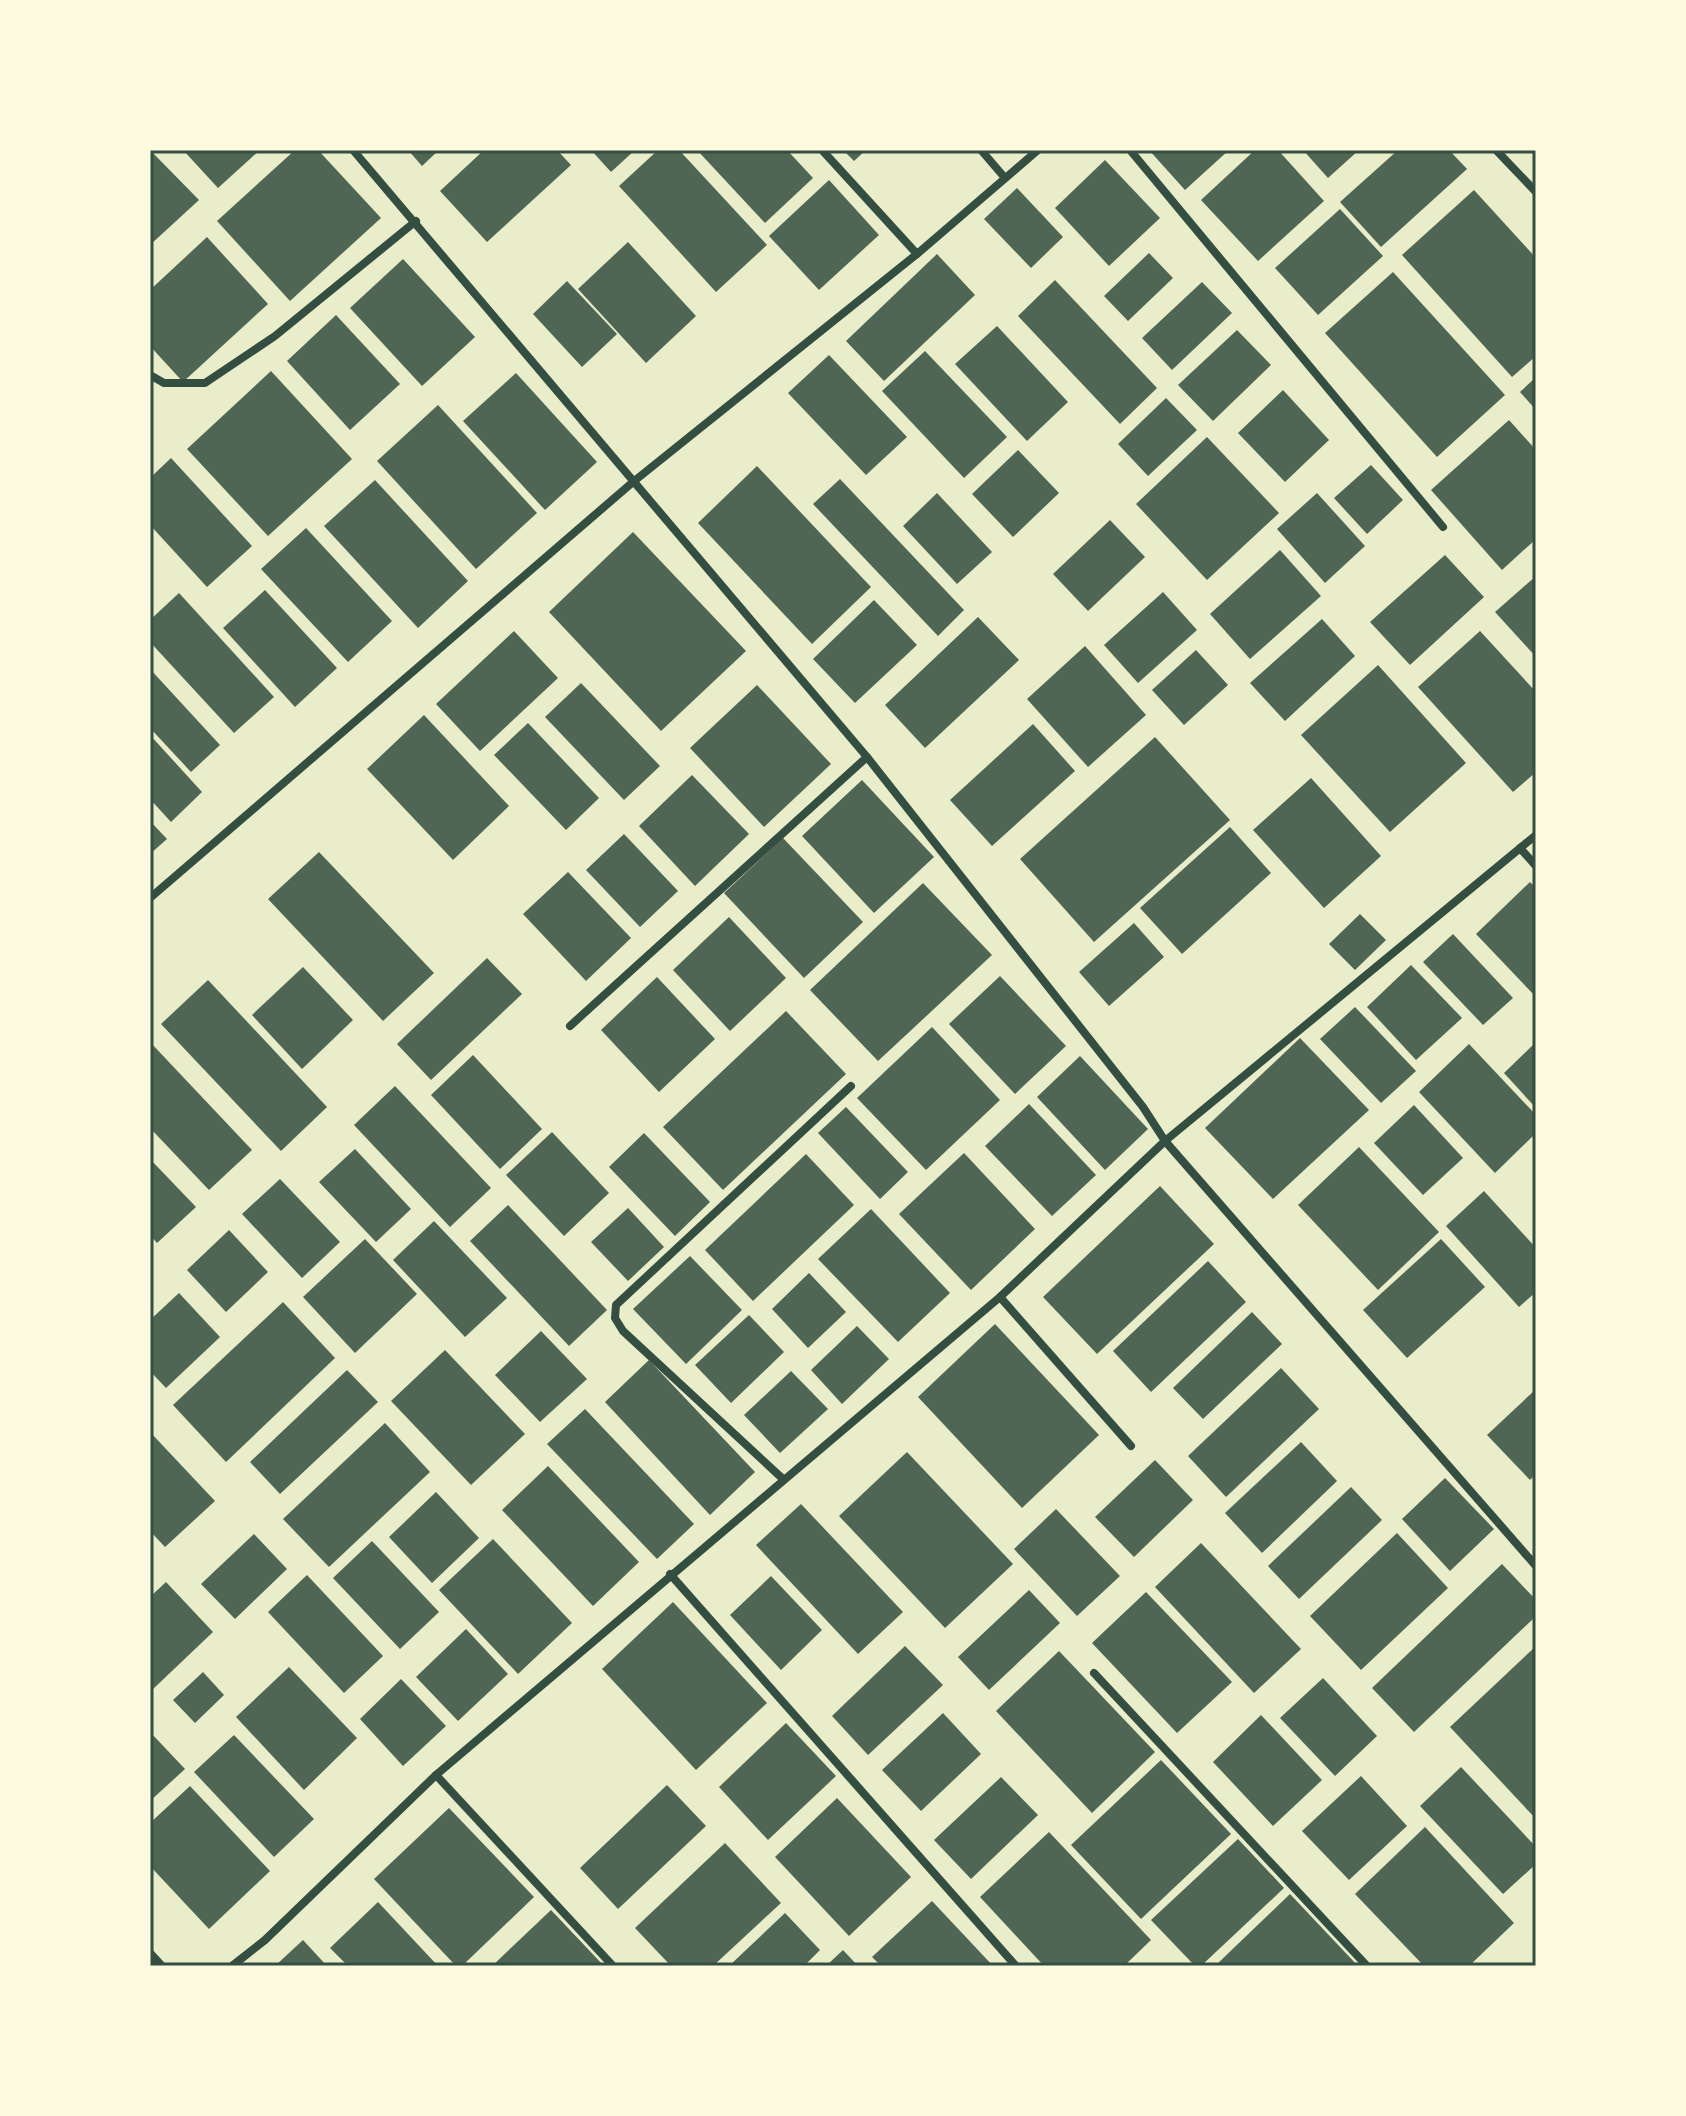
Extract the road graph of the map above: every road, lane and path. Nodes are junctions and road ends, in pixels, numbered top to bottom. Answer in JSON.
{"nodes":[{"id":1,"x":353,"y":150,"type":"edge"},
{"id":2,"x":822,"y":150,"type":"edge"},
{"id":3,"x":981,"y":150,"type":"edge"},
{"id":4,"x":1038,"y":150,"type":"edge"},
{"id":5,"x":1130,"y":150,"type":"edge"},
{"id":6,"x":1496,"y":150,"type":"edge"},
{"id":7,"x":1005,"y":178,"type":"junction"},
{"id":8,"x":1536,"y":192,"type":"edge"},
{"id":9,"x":416,"y":221,"type":"junction"},
{"id":10,"x":917,"y":254,"type":"junction"},
{"id":11,"x":150,"y":375,"type":"edge"},
{"id":12,"x":633,"y":482,"type":"junction"},
{"id":13,"x":1443,"y":527,"type":"dead end"},
{"id":14,"x":867,"y":757,"type":"junction"},
{"id":15,"x":1536,"y":835,"type":"edge"},
{"id":16,"x":1520,"y":848,"type":"junction"},
{"id":17,"x":1536,"y":866,"type":"edge"},
{"id":18,"x":150,"y":898,"type":"edge"},
{"id":19,"x":570,"y":1026,"type":"dead end"},
{"id":20,"x":851,"y":1086,"type":"dead end"},
{"id":21,"x":1165,"y":1141,"type":"junction"},
{"id":22,"x":1000,"y":1297,"type":"junction"},
{"id":23,"x":1131,"y":1446,"type":"dead end"},
{"id":24,"x":783,"y":1479,"type":"junction"},
{"id":25,"x":1536,"y":1566,"type":"edge"},
{"id":26,"x":670,"y":1574,"type":"junction"},
{"id":27,"x":1094,"y":1673,"type":"dead end"},
{"id":28,"x":436,"y":1775,"type":"junction"},
{"id":29,"x":150,"y":1953,"type":"edge"},
{"id":30,"x":162,"y":1966,"type":"edge"},
{"id":31,"x":232,"y":1966,"type":"edge"},
{"id":32,"x":613,"y":1966,"type":"edge"},
{"id":33,"x":1016,"y":1966,"type":"edge"},
{"id":34,"x":1367,"y":1966,"type":"edge"}],
"edges":[{"from":1,"to":9,"type":"street"},
{"from":2,"to":10,"type":"street"},
{"from":3,"to":7,"type":"street"},
{"from":4,"to":7,"type":"street"},
{"from":5,"to":13,"type":"street"},
{"from":6,"to":8,"type":"street"},
{"from":7,"to":10,"type":"street"},
{"from":9,"to":11,"type":"street"},
{"from":9,"to":12,"type":"street"},
{"from":10,"to":12,"type":"street"},
{"from":12,"to":14,"type":"street"},
{"from":12,"to":18,"type":"street"},
{"from":14,"to":19,"type":"street"},
{"from":14,"to":21,"type":"street"},
{"from":15,"to":16,"type":"street"},
{"from":16,"to":17,"type":"street"},
{"from":16,"to":21,"type":"street"},
{"from":20,"to":24,"type":"street"},
{"from":21,"to":22,"type":"street"},
{"from":21,"to":25,"type":"street"},
{"from":22,"to":23,"type":"street"},
{"from":22,"to":24,"type":"street"},
{"from":24,"to":26,"type":"street"},
{"from":26,"to":28,"type":"street"},
{"from":26,"to":33,"type":"street"},
{"from":27,"to":34,"type":"street"},
{"from":28,"to":31,"type":"street"},
{"from":28,"to":32,"type":"street"},
{"from":29,"to":30,"type":"street"}]}
